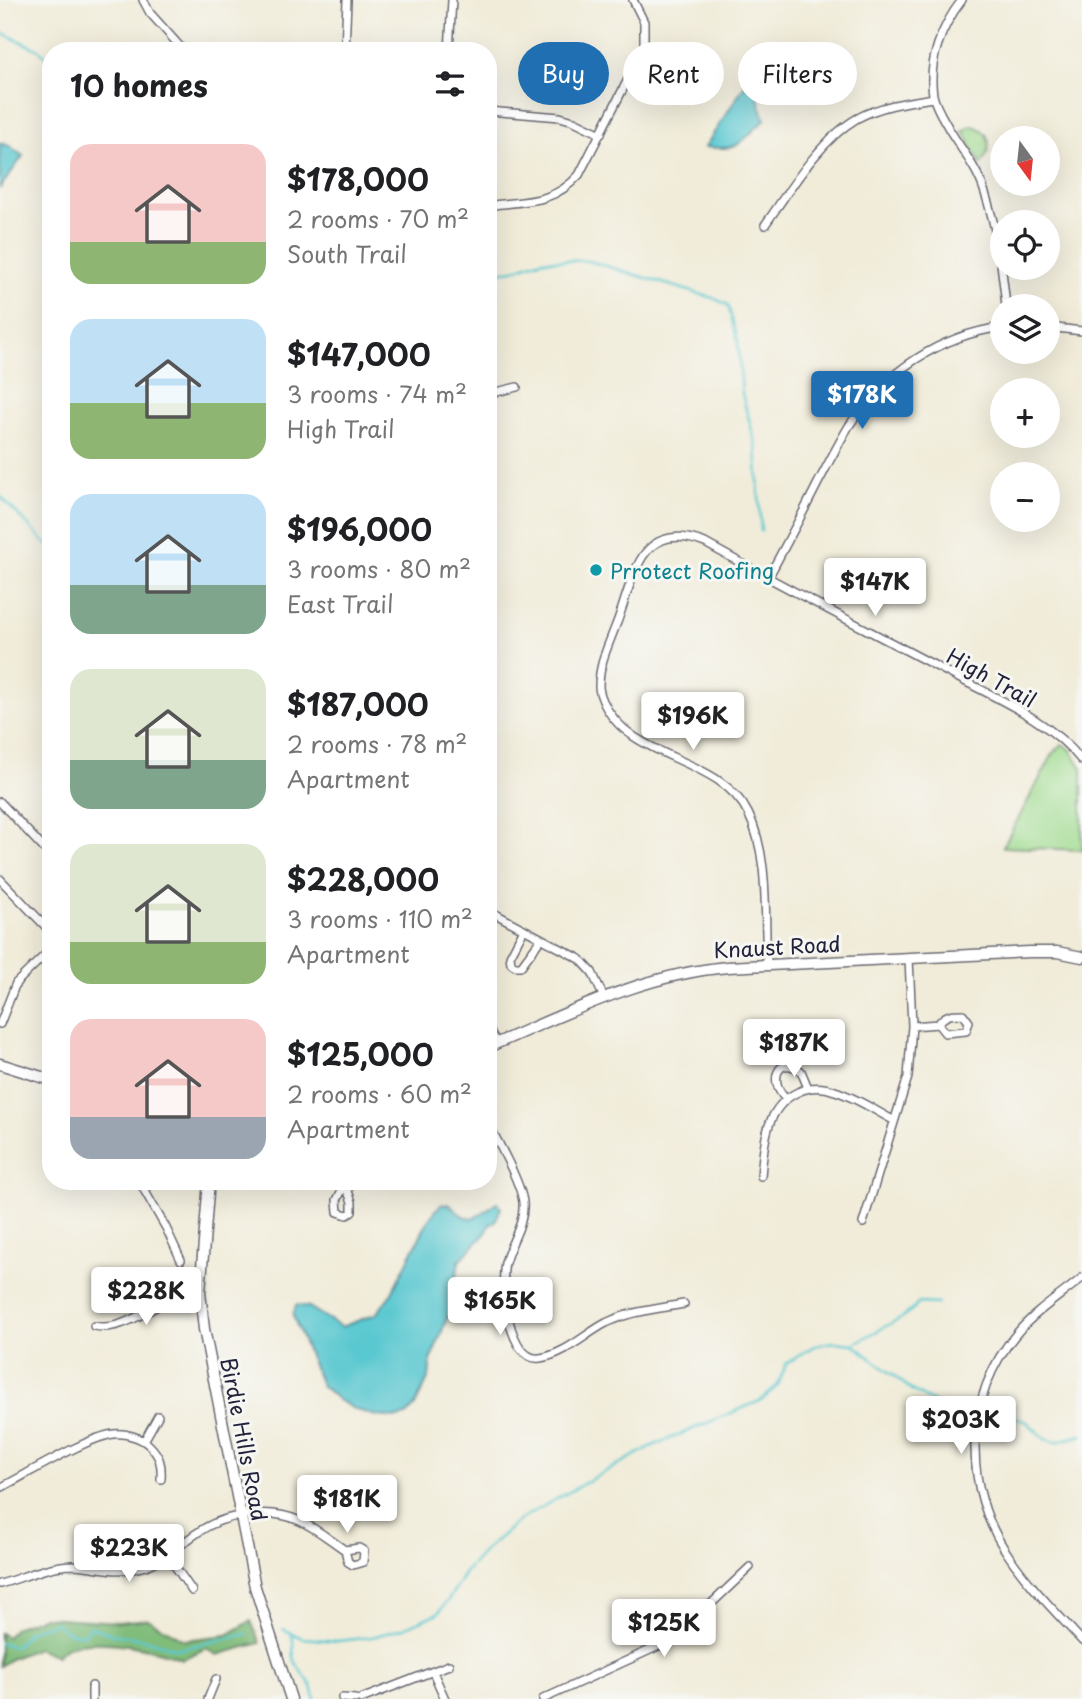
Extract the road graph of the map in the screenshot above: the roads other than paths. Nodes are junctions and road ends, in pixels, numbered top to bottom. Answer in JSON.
{"nodes":[{"id":1,"x":144,"y":0,"type":"edge"},
{"id":2,"x":347,"y":0,"type":"edge"},
{"id":3,"x":452,"y":0,"type":"edge"},
{"id":4,"x":633,"y":0,"type":"edge"},
{"id":5,"x":962,"y":0,"type":"edge"},
{"id":6,"x":176,"y":42,"type":"edge"},
{"id":7,"x":345,"y":42,"type":"edge"},
{"id":8,"x":450,"y":42,"type":"edge"},
{"id":9,"x":933,"y":98,"type":"junction"},
{"id":10,"x":497,"y":112,"type":"edge"},
{"id":11,"x":601,"y":134,"type":"junction"},
{"id":12,"x":497,"y":205,"type":"edge"},
{"id":13,"x":765,"y":225,"type":"dead end"},
{"id":14,"x":1005,"y":294,"type":"edge"},
{"id":15,"x":1060,"y":328,"type":"edge"},
{"id":16,"x":990,"y":330,"type":"edge"},
{"id":17,"x":1082,"y":331,"type":"edge"},
{"id":18,"x":517,"y":387,"type":"dead end"},
{"id":19,"x":497,"y":392,"type":"edge"},
{"id":20,"x":768,"y":578,"type":"junction"},
{"id":21,"x":1082,"y":761,"type":"edge"},
{"id":22,"x":0,"y":802,"type":"edge"},
{"id":23,"x":42,"y":846,"type":"edge"},
{"id":24,"x":1,"y":882,"type":"edge"},
{"id":25,"x":497,"y":915,"type":"edge"},
{"id":26,"x":42,"y":923,"type":"edge"},
{"id":27,"x":524,"y":929,"type":"junction"},
{"id":28,"x":541,"y":939,"type":"junction"},
{"id":29,"x":1082,"y":957,"type":"edge"},
{"id":30,"x":42,"y":958,"type":"edge"},
{"id":31,"x":909,"y":958,"type":"junction"},
{"id":32,"x":767,"y":965,"type":"junction"},
{"id":33,"x":604,"y":998,"type":"junction"},
{"id":34,"x":0,"y":1024,"type":"edge"},
{"id":35,"x":938,"y":1024,"type":"dead end"},
{"id":36,"x":912,"y":1026,"type":"junction"},
{"id":37,"x":497,"y":1043,"type":"edge"},
{"id":38,"x":0,"y":1064,"type":"edge"},
{"id":39,"x":42,"y":1077,"type":"edge"},
{"id":40,"x":808,"y":1088,"type":"junction"},
{"id":41,"x":786,"y":1099,"type":"junction"},
{"id":42,"x":893,"y":1120,"type":"junction"},
{"id":43,"x":497,"y":1143,"type":"edge"},
{"id":44,"x":761,"y":1176,"type":"dead end"},
{"id":45,"x":144,"y":1190,"type":"edge"},
{"id":46,"x":208,"y":1190,"type":"edge"},
{"id":47,"x":863,"y":1223,"type":"dead end"},
{"id":48,"x":181,"y":1260,"type":"dead end"},
{"id":49,"x":1082,"y":1278,"type":"edge"},
{"id":50,"x":200,"y":1293,"type":"junction"},
{"id":51,"x":684,"y":1304,"type":"dead end"},
{"id":52,"x":94,"y":1326,"type":"dead end"},
{"id":53,"x":159,"y":1416,"type":"dead end"},
{"id":54,"x":144,"y":1441,"type":"junction"},
{"id":55,"x":160,"y":1479,"type":"dead end"},
{"id":56,"x":0,"y":1488,"type":"edge"},
{"id":57,"x":240,"y":1516,"type":"junction"},
{"id":58,"x":345,"y":1550,"type":"dead end"},
{"id":59,"x":168,"y":1556,"type":"junction"},
{"id":60,"x":750,"y":1567,"type":"dead end"},
{"id":61,"x":0,"y":1584,"type":"edge"},
{"id":62,"x":192,"y":1591,"type":"dead end"},
{"id":63,"x":1082,"y":1641,"type":"edge"},
{"id":64,"x":449,"y":1665,"type":"dead end"},
{"id":65,"x":433,"y":1672,"type":"junction"},
{"id":66,"x":216,"y":1678,"type":"dead end"},
{"id":67,"x":92,"y":1685,"type":"dead end"},
{"id":68,"x":342,"y":1698,"type":"edge"},
{"id":69,"x":92,"y":1699,"type":"edge"},
{"id":70,"x":208,"y":1699,"type":"edge"},
{"id":71,"x":291,"y":1699,"type":"edge"},
{"id":72,"x":355,"y":1699,"type":"edge"},
{"id":73,"x":361,"y":1699,"type":"edge"},
{"id":74,"x":445,"y":1699,"type":"edge"},
{"id":75,"x":543,"y":1699,"type":"edge"}],
"edges":[{"from":1,"to":6,"type":"street"},
{"from":2,"to":7,"type":"street"},
{"from":3,"to":8,"type":"street"},
{"from":4,"to":11,"type":"street"},
{"from":5,"to":9,"type":"street"},
{"from":9,"to":13,"type":"street"},
{"from":9,"to":14,"type":"street"},
{"from":10,"to":11,"type":"street"},
{"from":11,"to":12,"type":"street"},
{"from":15,"to":17,"type":"street"},
{"from":16,"to":20,"type":"street"},
{"from":18,"to":19,"type":"street"},
{"from":20,"to":21,"type":"street","name":"High Trail"},
{"from":20,"to":32,"type":"street","name":"High Trail"},
{"from":22,"to":23,"type":"street"},
{"from":24,"to":26,"type":"street"},
{"from":25,"to":27,"type":"street"},
{"from":27,"to":28,"type":"street"},
{"from":27,"to":28,"type":"street"},
{"from":28,"to":33,"type":"street"},
{"from":29,"to":31,"type":"main road","name":"Knaust Road"},
{"from":30,"to":34,"type":"street"},
{"from":31,"to":32,"type":"main road","name":"Knaust Road"},
{"from":31,"to":36,"type":"street"},
{"from":32,"to":33,"type":"main road","name":"Knaust Road"},
{"from":33,"to":37,"type":"main road","name":"Knaust Road"},
{"from":35,"to":36,"type":"street"},
{"from":36,"to":42,"type":"street"},
{"from":38,"to":39,"type":"main road"},
{"from":40,"to":41,"type":"street"},
{"from":40,"to":41,"type":"street"},
{"from":40,"to":42,"type":"street"},
{"from":41,"to":44,"type":"street"},
{"from":42,"to":47,"type":"street"},
{"from":43,"to":51,"type":"street"},
{"from":45,"to":48,"type":"street"},
{"from":46,"to":50,"type":"main road","name":"Birdie Hills Road"},
{"from":49,"to":63,"type":"street"},
{"from":50,"to":52,"type":"street"},
{"from":50,"to":57,"type":"main road","name":"Birdie Hills Road"},
{"from":53,"to":54,"type":"street"},
{"from":54,"to":55,"type":"street"},
{"from":54,"to":56,"type":"street"},
{"from":57,"to":58,"type":"street"},
{"from":57,"to":59,"type":"street"},
{"from":57,"to":71,"type":"main road","name":"Birdie Hills Road"},
{"from":59,"to":61,"type":"street"},
{"from":59,"to":62,"type":"street"},
{"from":60,"to":75,"type":"street"},
{"from":64,"to":65,"type":"street"},
{"from":65,"to":73,"type":"street"},
{"from":65,"to":74,"type":"street"},
{"from":66,"to":70,"type":"street"},
{"from":67,"to":69,"type":"street"},
{"from":68,"to":72,"type":"street"}]}
